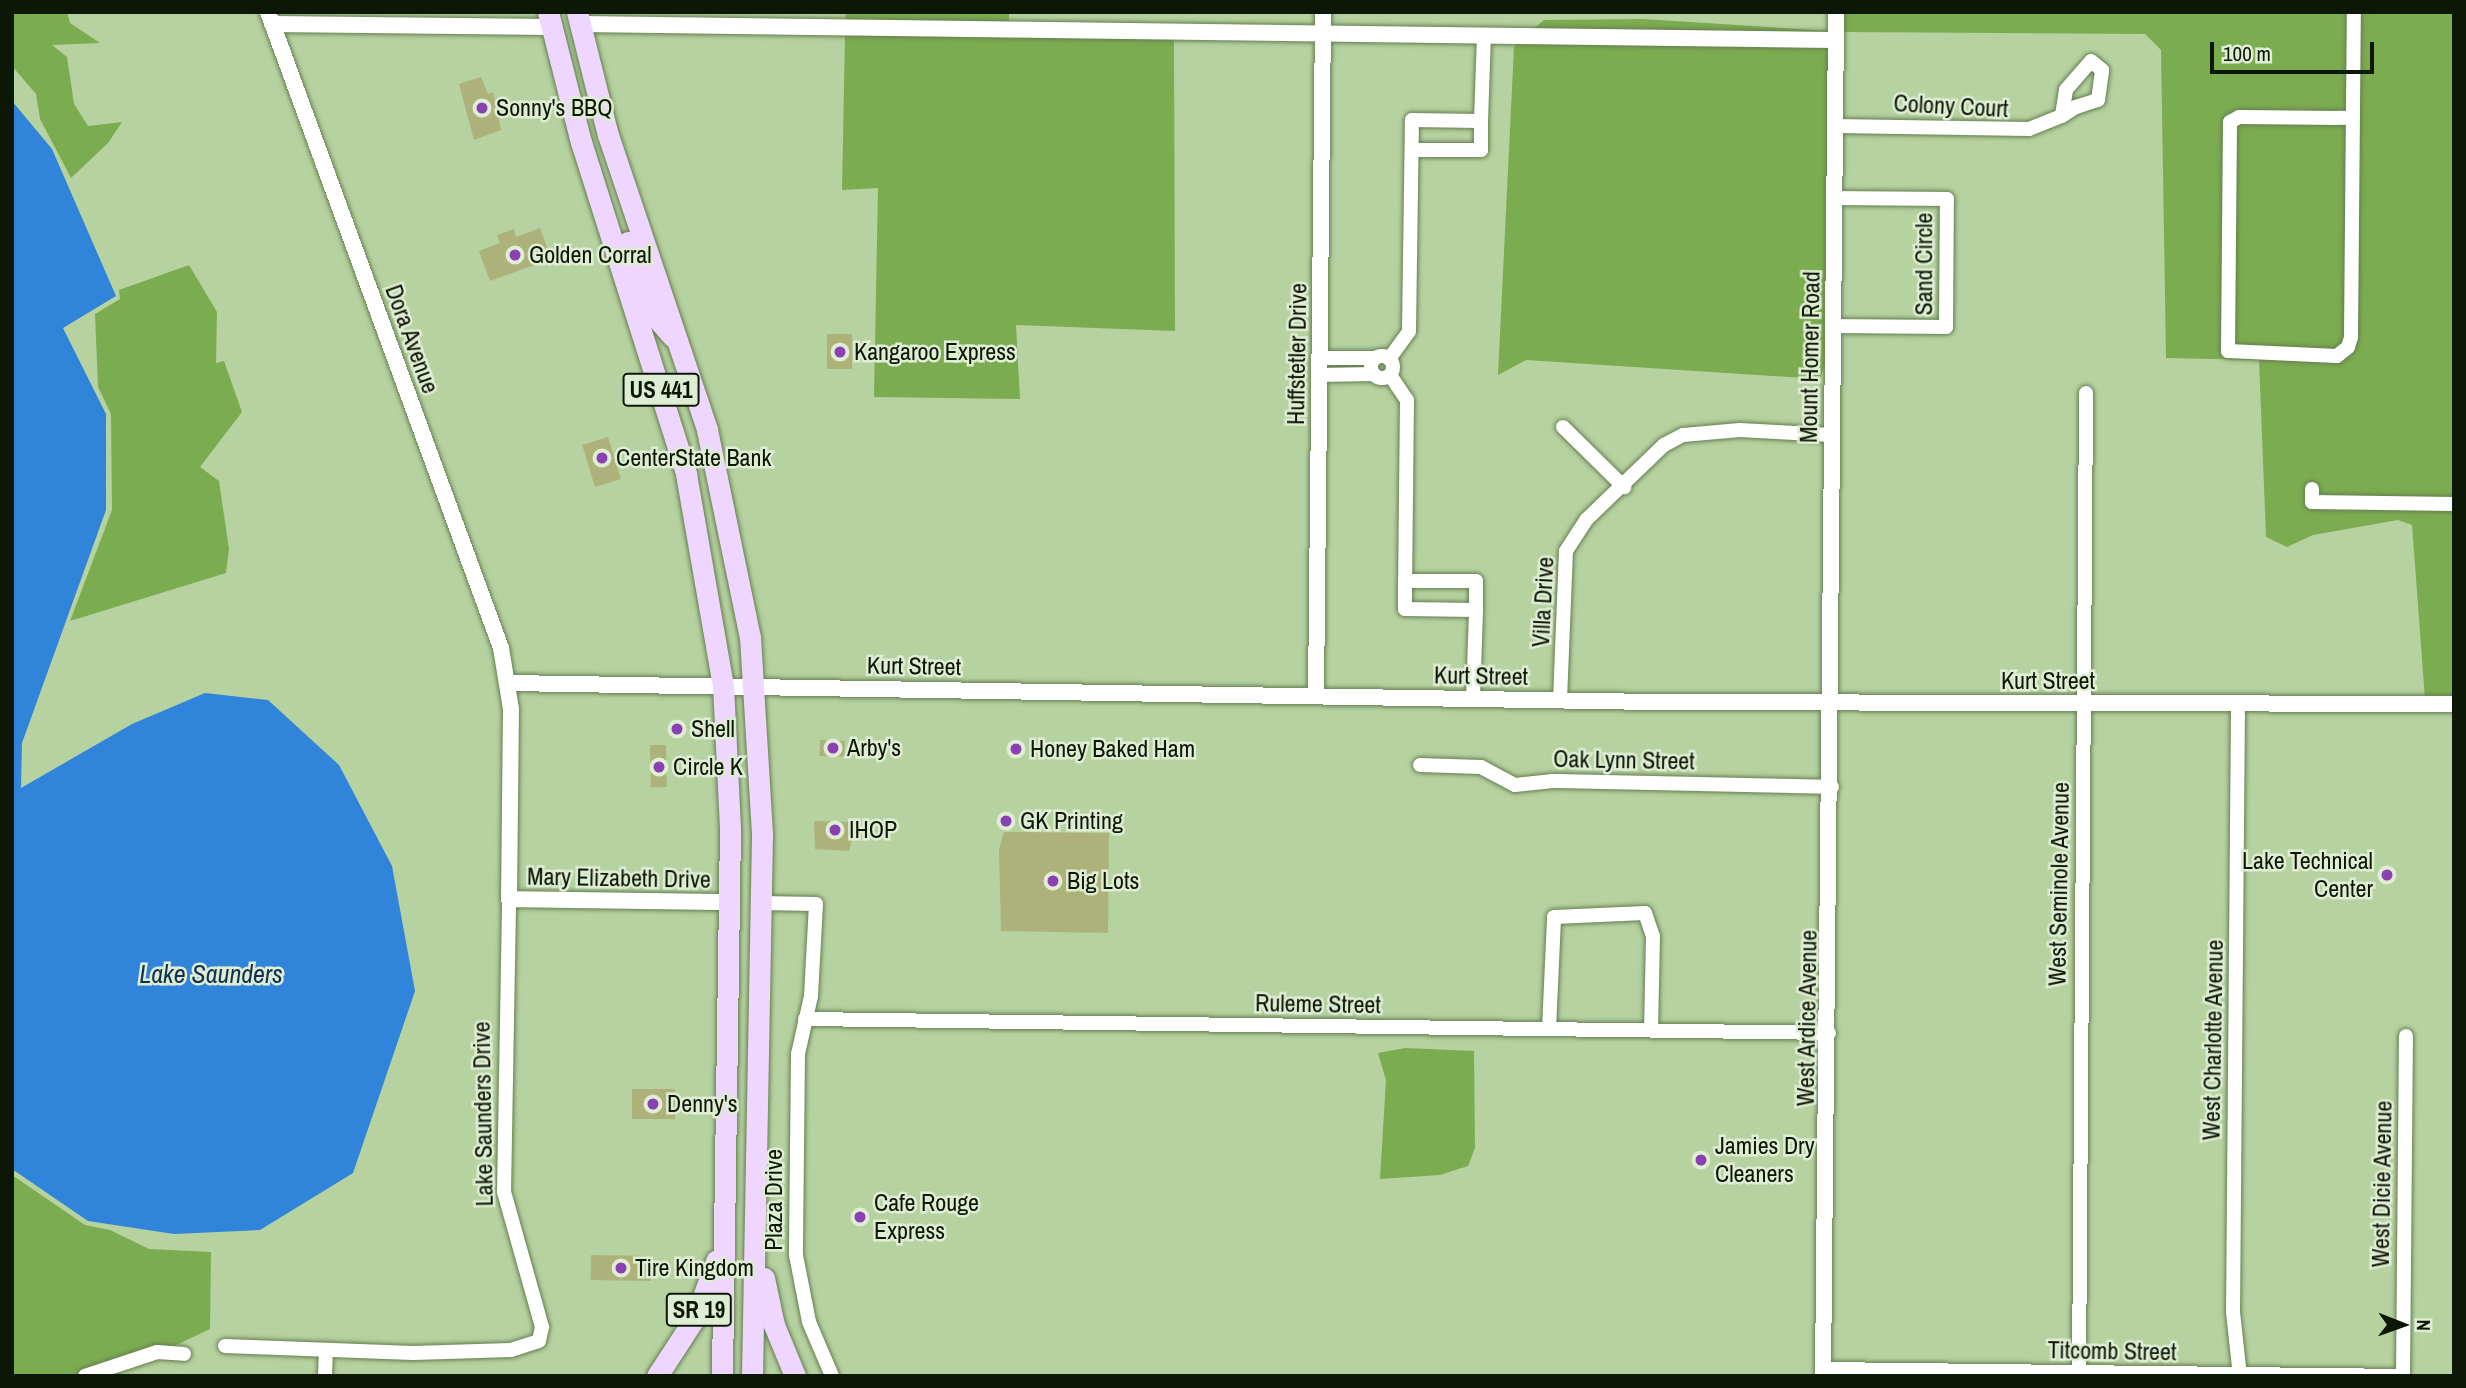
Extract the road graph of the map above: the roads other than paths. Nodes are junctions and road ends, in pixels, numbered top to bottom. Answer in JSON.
{"nodes":[{"id":1,"x":1323,"y":12,"type":"edge"},
{"id":2,"x":1836,"y":12,"type":"edge"},
{"id":3,"x":2354,"y":12,"type":"edge"},
{"id":4,"x":270,"y":18,"type":"edge"},
{"id":5,"x":564,"y":18,"type":"edge"},
{"id":6,"x":1323,"y":35,"type":"junction"},
{"id":7,"x":1484,"y":36,"type":"junction"},
{"id":8,"x":1836,"y":40,"type":"junction"},
{"id":9,"x":2062,"y":116,"type":"dead end"},
{"id":10,"x":2352,"y":118,"type":"junction"},
{"id":11,"x":1481,"y":121,"type":"junction"},
{"id":12,"x":1835,"y":126,"type":"junction"},
{"id":13,"x":1412,"y":150,"type":"junction"},
{"id":14,"x":1835,"y":198,"type":"junction"},
{"id":15,"x":605,"y":215,"type":"junction"},
{"id":16,"x":1833,"y":326,"type":"junction"},
{"id":17,"x":679,"y":340,"type":"junction"},
{"id":18,"x":1387,"y":355,"type":"junction"},
{"id":19,"x":1328,"y":358,"type":"junction"},
{"id":20,"x":1374,"y":374,"type":"junction"},
{"id":21,"x":1328,"y":375,"type":"junction"},
{"id":22,"x":1393,"y":379,"type":"junction"},
{"id":23,"x":2086,"y":393,"type":"dead end"},
{"id":24,"x":1563,"y":427,"type":"dead end"},
{"id":25,"x":1831,"y":435,"type":"junction"},
{"id":26,"x":1624,"y":487,"type":"junction"},
{"id":27,"x":2312,"y":489,"type":"dead end"},
{"id":28,"x":2454,"y":504,"type":"edge"},
{"id":29,"x":1405,"y":581,"type":"junction"},
{"id":30,"x":1476,"y":610,"type":"junction"},
{"id":31,"x":508,"y":683,"type":"junction"},
{"id":32,"x":723,"y":685,"type":"junction"},
{"id":33,"x":756,"y":686,"type":"junction"},
{"id":34,"x":1316,"y":696,"type":"junction"},
{"id":35,"x":1473,"y":698,"type":"junction"},
{"id":36,"x":1560,"y":700,"type":"junction"},
{"id":37,"x":1833,"y":702,"type":"junction"},
{"id":38,"x":2454,"y":704,"type":"edge"},
{"id":39,"x":2084,"y":705,"type":"junction"},
{"id":40,"x":2238,"y":705,"type":"junction"},
{"id":41,"x":1420,"y":765,"type":"dead end"},
{"id":42,"x":1832,"y":787,"type":"junction"},
{"id":43,"x":730,"y":828,"type":"junction"},
{"id":44,"x":509,"y":899,"type":"junction"},
{"id":45,"x":729,"y":902,"type":"junction"},
{"id":46,"x":761,"y":903,"type":"junction"},
{"id":47,"x":759,"y":995,"type":"junction"},
{"id":48,"x":805,"y":1019,"type":"junction"},
{"id":49,"x":1549,"y":1029,"type":"junction"},
{"id":50,"x":1651,"y":1030,"type":"junction"},
{"id":51,"x":1829,"y":1033,"type":"junction"},
{"id":52,"x":2406,"y":1036,"type":"dead end"},
{"id":53,"x":723,"y":1235,"type":"junction"},
{"id":54,"x":756,"y":1235,"type":"junction"},
{"id":55,"x":225,"y":1346,"type":"dead end"},
{"id":56,"x":326,"y":1352,"type":"junction"},
{"id":57,"x":184,"y":1353,"type":"dead end"},
{"id":58,"x":1823,"y":1372,"type":"edge"},
{"id":59,"x":1927,"y":1373,"type":"edge"},
{"id":60,"x":2079,"y":1375,"type":"edge"},
{"id":61,"x":2240,"y":1375,"type":"edge"},
{"id":62,"x":85,"y":1376,"type":"edge"},
{"id":63,"x":325,"y":1376,"type":"edge"},
{"id":64,"x":657,"y":1376,"type":"edge"},
{"id":65,"x":722,"y":1376,"type":"edge"},
{"id":66,"x":752,"y":1376,"type":"edge"},
{"id":67,"x":795,"y":1376,"type":"edge"},
{"id":68,"x":832,"y":1376,"type":"edge"},
{"id":69,"x":2402,"y":1376,"type":"edge"}],
"edges":[{"from":1,"to":6,"type":"street","name":"Huffstetler Drive"},
{"from":2,"to":8,"type":"street","name":"Mount Homer Road"},
{"from":3,"to":10,"type":"street"},
{"from":4,"to":5,"type":"street"},
{"from":4,"to":31,"type":"street","name":"Dora Avenue"},
{"from":5,"to":6,"type":"street"},
{"from":5,"to":15,"type":"main road","number":"US 441"},
{"from":5,"to":17,"type":"main road","number":"US 441"},
{"from":6,"to":7,"type":"street"},
{"from":6,"to":19,"type":"street","name":"Huffstetler Drive"},
{"from":7,"to":8,"type":"street"},
{"from":7,"to":11,"type":"street"},
{"from":8,"to":12,"type":"street","name":"Mount Homer Road"},
{"from":9,"to":12,"type":"street","name":"Colony Court"},
{"from":10,"to":10,"type":"street"},
{"from":11,"to":13,"type":"street"},
{"from":11,"to":13,"type":"street"},
{"from":12,"to":14,"type":"street","name":"Mount Homer Road"},
{"from":13,"to":18,"type":"street"},
{"from":14,"to":16,"type":"street","name":"Mount Homer Road"},
{"from":14,"to":16,"type":"street","name":"Sand Circle"},
{"from":15,"to":17,"type":"main road"},
{"from":15,"to":32,"type":"main road","number":"US 441"},
{"from":16,"to":25,"type":"street","name":"Mount Homer Road"},
{"from":17,"to":33,"type":"main road","number":"US 441"},
{"from":18,"to":19,"type":"street"},
{"from":18,"to":20,"type":"street"},
{"from":18,"to":22,"type":"street"},
{"from":19,"to":21,"type":"street","name":"Huffstetler Drive"},
{"from":20,"to":21,"type":"street"},
{"from":20,"to":22,"type":"street"},
{"from":21,"to":34,"type":"street","name":"Huffstetler Drive"},
{"from":22,"to":29,"type":"street"},
{"from":23,"to":39,"type":"street","name":"West Seminole Avenue"},
{"from":24,"to":26,"type":"street"},
{"from":25,"to":26,"type":"street","name":"Villa Drive"},
{"from":25,"to":37,"type":"street","name":"Mount Homer Road"},
{"from":26,"to":36,"type":"street","name":"Villa Drive"},
{"from":27,"to":28,"type":"street"},
{"from":29,"to":30,"type":"street"},
{"from":29,"to":30,"type":"street"},
{"from":30,"to":35,"type":"street"},
{"from":31,"to":32,"type":"street","name":"Kurt Street"},
{"from":31,"to":44,"type":"street","name":"Lake Saunders Drive"},
{"from":32,"to":33,"type":"street","name":"Kurt Street"},
{"from":32,"to":43,"type":"main road","number":"US 441"},
{"from":33,"to":34,"type":"street","name":"Kurt Street"},
{"from":33,"to":46,"type":"main road","number":"US 441"},
{"from":34,"to":35,"type":"street","name":"Kurt Street"},
{"from":35,"to":36,"type":"street","name":"Kurt Street"},
{"from":36,"to":37,"type":"street","name":"Kurt Street"},
{"from":37,"to":39,"type":"street","name":"Kurt Street"},
{"from":37,"to":42,"type":"street","name":"West Ardice Avenue"},
{"from":38,"to":40,"type":"street","name":"Kurt Street"},
{"from":39,"to":40,"type":"street","name":"Kurt Street"},
{"from":39,"to":60,"type":"street","name":"West Seminole Avenue"},
{"from":40,"to":61,"type":"street","name":"West Charlotte Avenue"},
{"from":41,"to":42,"type":"street","name":"Oak Lynn Street"},
{"from":42,"to":51,"type":"street","name":"West Ardice Avenue"},
{"from":43,"to":45,"type":"main road","number":"US 441"},
{"from":43,"to":46,"type":"main road"},
{"from":44,"to":45,"type":"street","name":"Mary Elizabeth Drive"},
{"from":44,"to":56,"type":"street","name":"Lake Saunders Drive"},
{"from":45,"to":47,"type":"main road"},
{"from":45,"to":53,"type":"main road","number":"US 441"},
{"from":46,"to":47,"type":"main road","number":"US 441"},
{"from":46,"to":48,"type":"street"},
{"from":47,"to":54,"type":"main road","number":"US 441"},
{"from":48,"to":49,"type":"street","name":"Ruleme Street"},
{"from":48,"to":68,"type":"street","name":"Plaza Drive"},
{"from":49,"to":50,"type":"street","name":"Ruleme Street"},
{"from":49,"to":50,"type":"street"},
{"from":50,"to":51,"type":"street","name":"Ruleme Street"},
{"from":51,"to":58,"type":"street","name":"West Ardice Avenue"},
{"from":52,"to":69,"type":"street","name":"West Dicie Avenue"},
{"from":53,"to":64,"type":"main road","number":"SR 19"},
{"from":53,"to":65,"type":"main road","number":"US 441"},
{"from":54,"to":66,"type":"main road","number":"US 441"},
{"from":54,"to":67,"type":"main road","number":"SR 19"},
{"from":55,"to":56,"type":"street"},
{"from":56,"to":63,"type":"street"},
{"from":57,"to":62,"type":"street"},
{"from":58,"to":59,"type":"street","name":"Titcomb Street"},
{"from":59,"to":60,"type":"street","name":"Titcomb Street"},
{"from":60,"to":61,"type":"street","name":"Titcomb Street"},
{"from":61,"to":69,"type":"street","name":"Titcomb Street"}]}
